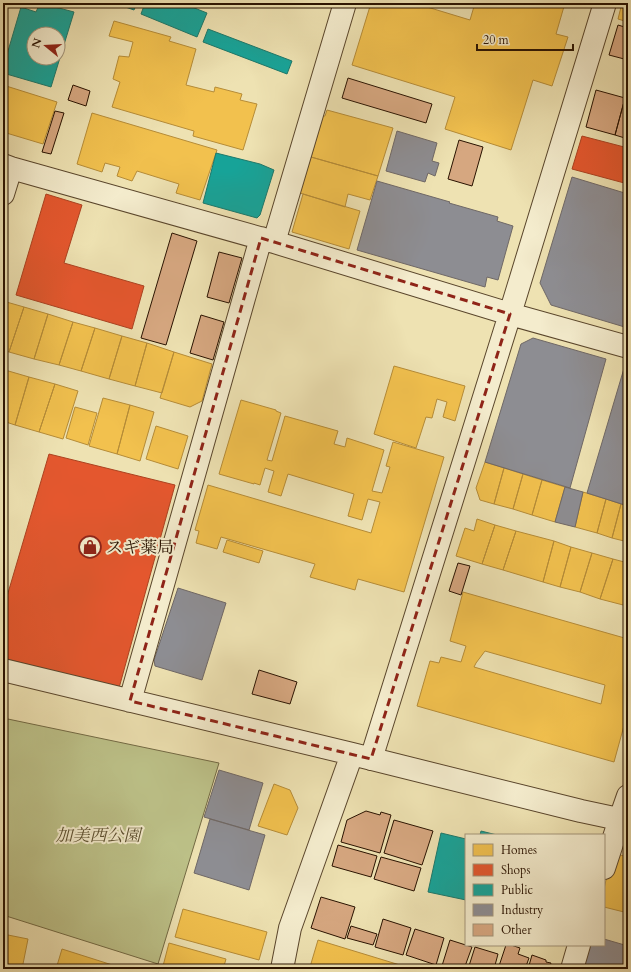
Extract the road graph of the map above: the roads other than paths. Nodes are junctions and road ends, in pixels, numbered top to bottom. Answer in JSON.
{"nodes":[{"id":1,"x":345,"y":3,"type":"edge"},
{"id":2,"x":605,"y":3,"type":"edge"},
{"id":3,"x":7,"y":167,"type":"edge"},
{"id":4,"x":3,"y":194,"type":"edge"},
{"id":5,"x":268,"y":240,"type":"junction"},
{"id":6,"x":510,"y":314,"type":"junction"},
{"id":7,"x":628,"y":347,"type":"edge"},
{"id":8,"x":3,"y":670,"type":"edge"},
{"id":9,"x":130,"y":701,"type":"junction"},
{"id":10,"x":362,"y":757,"type":"junction"},
{"id":11,"x":628,"y":796,"type":"edge"},
{"id":12,"x":624,"y":820,"type":"edge"},
{"id":13,"x":605,"y":866,"type":"edge"},
{"id":14,"x":580,"y":946,"type":"edge"},
{"id":15,"x":282,"y":969,"type":"edge"},
{"id":16,"x":572,"y":969,"type":"edge"}],
"edges":[{"from":1,"to":5,"type":"street"},
{"from":2,"to":6,"type":"street"},
{"from":3,"to":4,"type":"street"},
{"from":3,"to":5,"type":"street"},
{"from":5,"to":6,"type":"street"},
{"from":5,"to":9,"type":"street"},
{"from":6,"to":7,"type":"street"},
{"from":6,"to":10,"type":"street"},
{"from":8,"to":9,"type":"street"},
{"from":9,"to":10,"type":"street"},
{"from":10,"to":12,"type":"street"},
{"from":10,"to":15,"type":"street"},
{"from":11,"to":12,"type":"street"},
{"from":12,"to":13,"type":"street"},
{"from":14,"to":16,"type":"street"}]}
